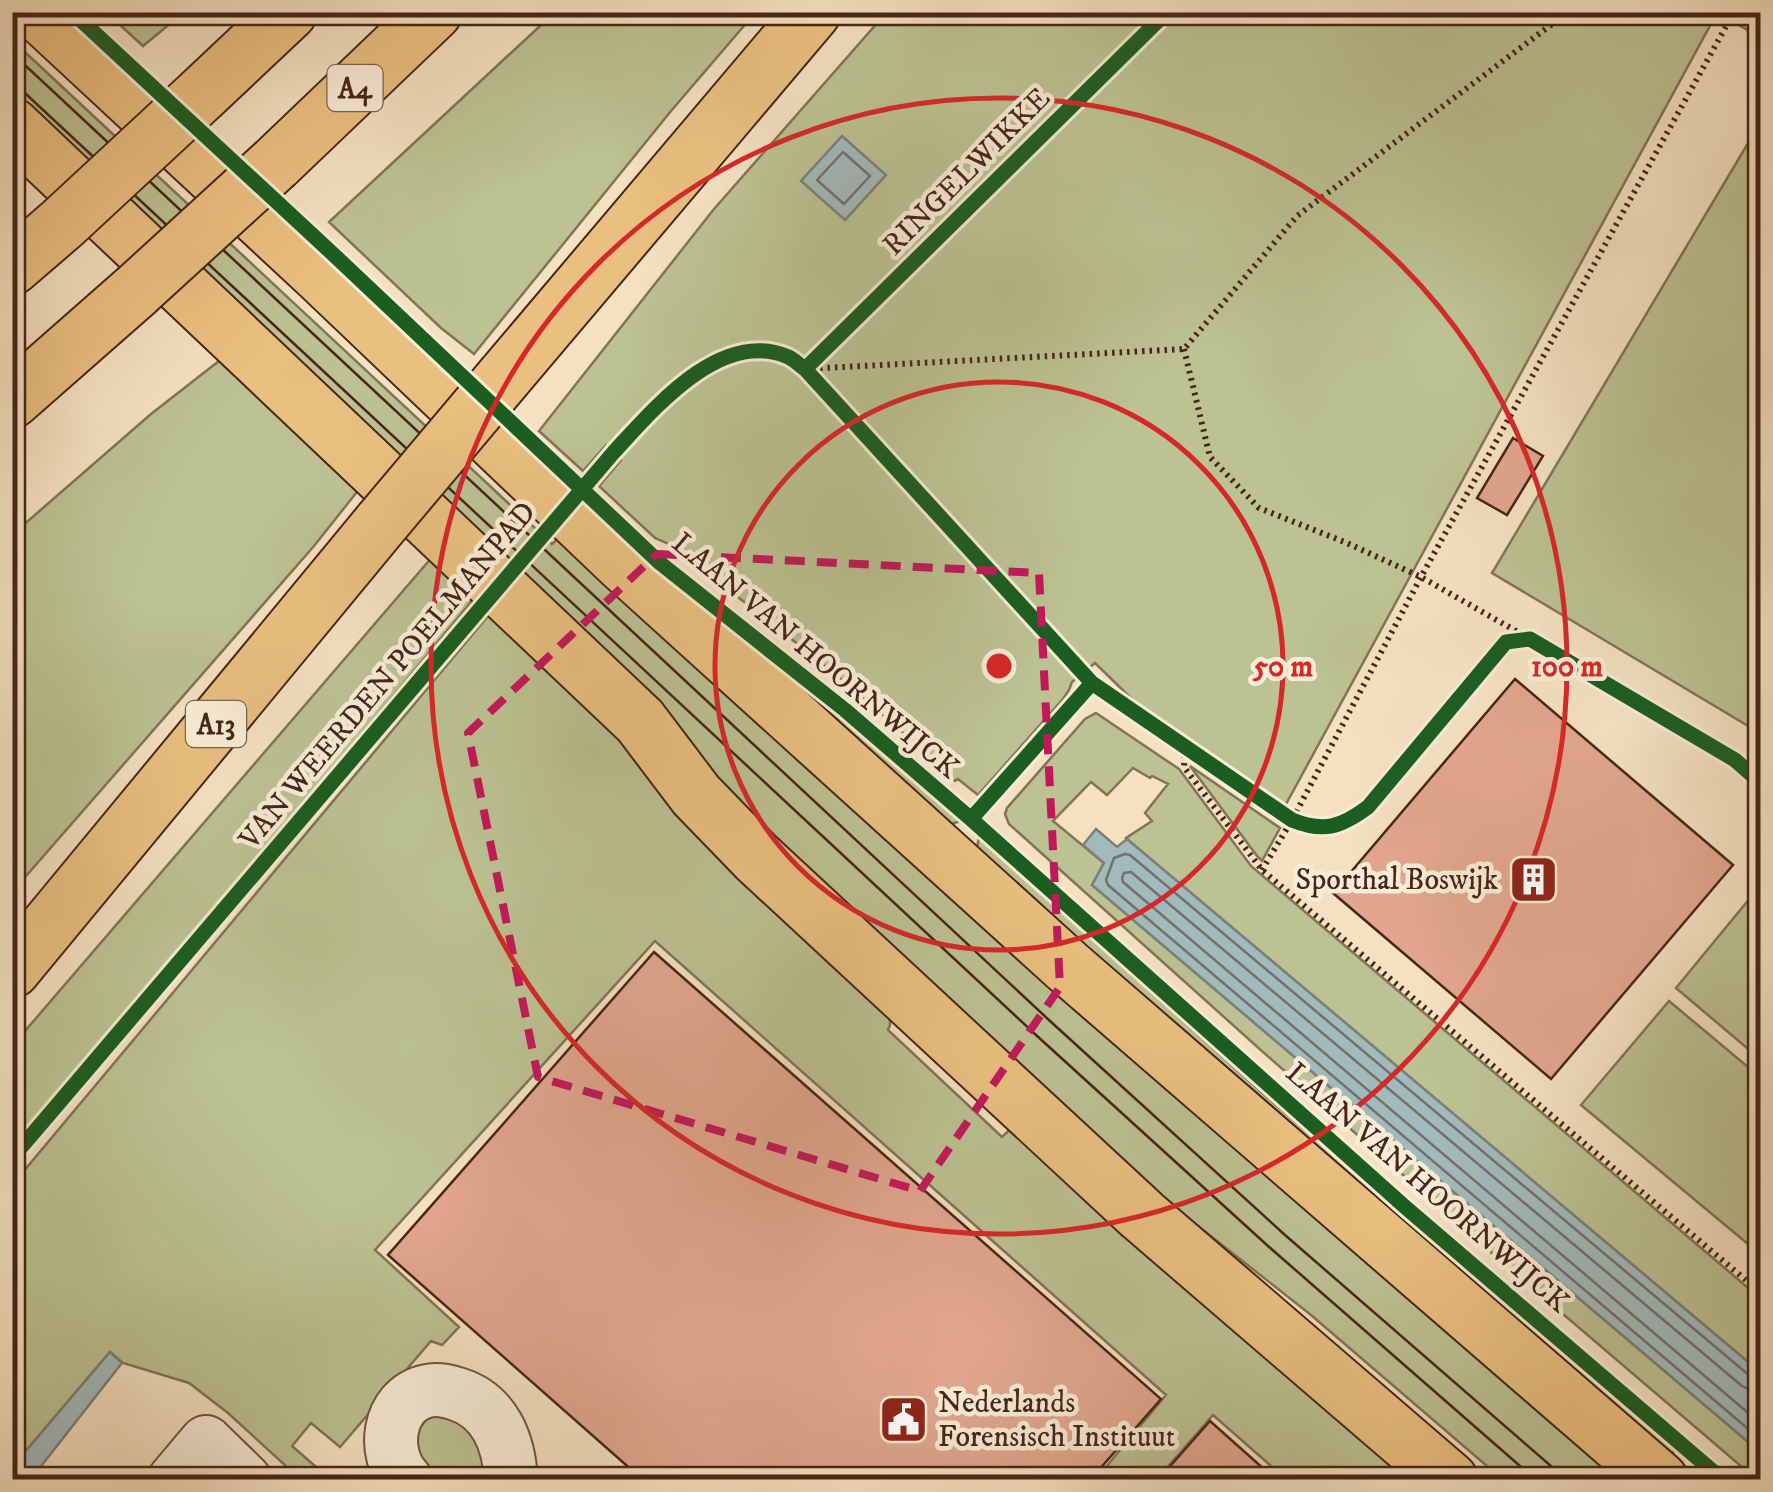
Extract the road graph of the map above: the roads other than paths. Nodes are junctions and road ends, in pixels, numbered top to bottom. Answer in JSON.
{"nodes":[{"id":1,"x":37,"y":12,"type":"edge"},
{"id":2,"x":289,"y":12,"type":"edge"},
{"id":3,"x":434,"y":12,"type":"edge"},
{"id":4,"x":813,"y":12,"type":"edge"},
{"id":5,"x":12,"y":126,"type":"edge"},
{"id":6,"x":12,"y":267,"type":"edge"},
{"id":7,"x":12,"y":400,"type":"edge"},
{"id":8,"x":12,"y":970,"type":"edge"},
{"id":9,"x":174,"y":1480,"type":"edge"},
{"id":10,"x":246,"y":1480,"type":"edge"},
{"id":11,"x":406,"y":1480,"type":"edge"},
{"id":12,"x":511,"y":1480,"type":"edge"},
{"id":13,"x":1450,"y":1480,"type":"edge"},
{"id":14,"x":1660,"y":1480,"type":"edge"}],
"edges":[{"from":1,"to":14,"type":"main road","name":"LAAN VAN HOORNWIJCK"},
{"from":2,"to":6,"type":"main road","bridge":true},
{"from":3,"to":7,"type":"main road","number":"A4","bridge":true},
{"from":4,"to":8,"type":"main road","number":"A13","bridge":true},
{"from":5,"to":13,"type":"main road"},
{"from":9,"to":10,"type":"street"},
{"from":11,"to":12,"type":"street"}]}
